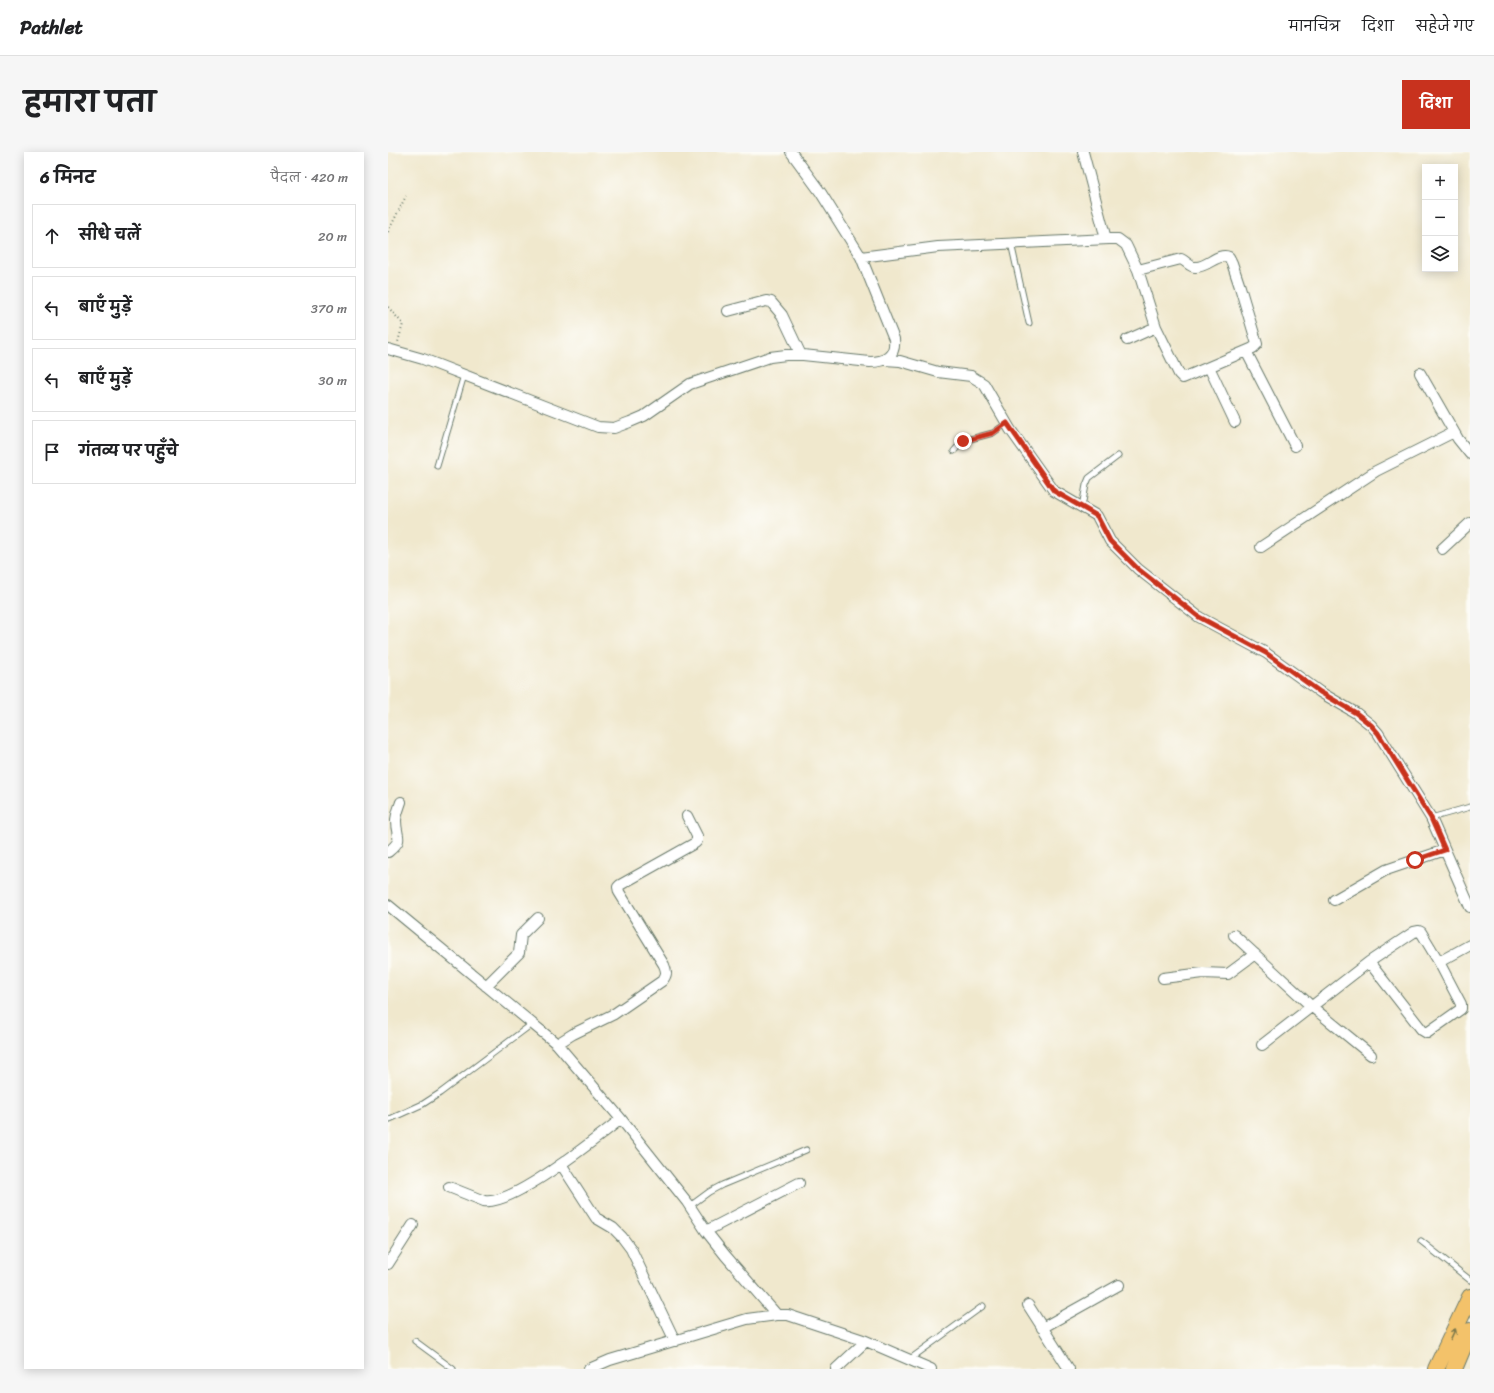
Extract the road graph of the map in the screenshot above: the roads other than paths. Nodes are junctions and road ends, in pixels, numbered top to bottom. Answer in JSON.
{"nodes":[{"id":1,"x":791,"y":152,"type":"edge"},
{"id":2,"x":1083,"y":152,"type":"edge"},
{"id":3,"x":1106,"y":239,"type":"junction"},
{"id":4,"x":1011,"y":243,"type":"junction"},
{"id":5,"x":860,"y":257,"type":"junction"},
{"id":6,"x":1138,"y":270,"type":"junction"},
{"id":7,"x":728,"y":311,"type":"dead end"},
{"id":8,"x":1029,"y":324,"type":"dead end"},
{"id":9,"x":1156,"y":327,"type":"junction"},
{"id":10,"x":1127,"y":340,"type":"dead end"},
{"id":11,"x":391,"y":350,"type":"edge"},
{"id":12,"x":1246,"y":351,"type":"junction"},
{"id":13,"x":801,"y":355,"type":"junction"},
{"id":14,"x":885,"y":360,"type":"junction"},
{"id":15,"x":1209,"y":367,"type":"junction"},
{"id":16,"x":1420,"y":373,"type":"dead end"},
{"id":17,"x":464,"y":375,"type":"junction"},
{"id":18,"x":1235,"y":422,"type":"dead end"},
{"id":19,"x":1007,"y":423,"type":"junction"},
{"id":20,"x":1454,"y":432,"type":"junction"},
{"id":21,"x":1295,"y":446,"type":"dead end"},
{"id":22,"x":954,"y":451,"type":"dead end"},
{"id":23,"x":1470,"y":454,"type":"edge"},
{"id":24,"x":1118,"y":456,"type":"dead end"},
{"id":25,"x":437,"y":466,"type":"dead end"},
{"id":26,"x":1082,"y":507,"type":"junction"},
{"id":27,"x":1470,"y":523,"type":"edge"},
{"id":28,"x":1261,"y":547,"type":"dead end"},
{"id":29,"x":1442,"y":549,"type":"dead end"},
{"id":30,"x":401,"y":802,"type":"dead end"},
{"id":31,"x":1470,"y":807,"type":"edge"},
{"id":32,"x":687,"y":816,"type":"dead end"},
{"id":33,"x":1431,"y":818,"type":"junction"},
{"id":34,"x":1445,"y":850,"type":"junction"},
{"id":35,"x":388,"y":852,"type":"edge"},
{"id":36,"x":1334,"y":900,"type":"dead end"},
{"id":37,"x":388,"y":905,"type":"edge"},
{"id":38,"x":1470,"y":907,"type":"edge"},
{"id":39,"x":538,"y":918,"type":"dead end"},
{"id":40,"x":1234,"y":935,"type":"dead end"},
{"id":41,"x":1470,"y":945,"type":"edge"},
{"id":42,"x":1255,"y":954,"type":"junction"},
{"id":43,"x":1369,"y":962,"type":"junction"},
{"id":44,"x":1439,"y":962,"type":"junction"},
{"id":45,"x":1163,"y":978,"type":"dead end"},
{"id":46,"x":486,"y":986,"type":"junction"},
{"id":47,"x":1311,"y":1006,"type":"junction"},
{"id":48,"x":532,"y":1024,"type":"junction"},
{"id":49,"x":557,"y":1044,"type":"junction"},
{"id":50,"x":1262,"y":1045,"type":"dead end"},
{"id":51,"x":1371,"y":1055,"type":"dead end"},
{"id":52,"x":390,"y":1119,"type":"dead end"},
{"id":53,"x":621,"y":1119,"type":"junction"},
{"id":54,"x":806,"y":1150,"type":"dead end"},
{"id":55,"x":561,"y":1164,"type":"junction"},
{"id":56,"x":799,"y":1183,"type":"dead end"},
{"id":57,"x":449,"y":1187,"type":"dead end"},
{"id":58,"x":690,"y":1206,"type":"junction"},
{"id":59,"x":413,"y":1225,"type":"dead end"},
{"id":60,"x":706,"y":1231,"type":"junction"},
{"id":61,"x":1421,"y":1241,"type":"dead end"},
{"id":62,"x":388,"y":1264,"type":"edge"},
{"id":63,"x":1470,"y":1280,"type":"edge"},
{"id":64,"x":1119,"y":1286,"type":"dead end"},
{"id":65,"x":1470,"y":1297,"type":"edge"},
{"id":66,"x":1028,"y":1305,"type":"dead end"},
{"id":67,"x":983,"y":1306,"type":"dead end"},
{"id":68,"x":777,"y":1315,"type":"junction"},
{"id":69,"x":1042,"y":1328,"type":"junction"},
{"id":70,"x":1470,"y":1331,"type":"edge"},
{"id":71,"x":415,"y":1341,"type":"dead end"},
{"id":72,"x":675,"y":1341,"type":"junction"},
{"id":73,"x":866,"y":1341,"type":"junction"},
{"id":74,"x":910,"y":1359,"type":"junction"},
{"id":75,"x":453,"y":1369,"type":"edge"},
{"id":76,"x":589,"y":1369,"type":"edge"},
{"id":77,"x":836,"y":1369,"type":"edge"},
{"id":78,"x":931,"y":1369,"type":"edge"},
{"id":79,"x":1069,"y":1369,"type":"edge"},
{"id":80,"x":1436,"y":1369,"type":"edge"},
{"id":81,"x":1454,"y":1369,"type":"edge"}],
"edges":[{"from":1,"to":5,"type":"street"},
{"from":2,"to":3,"type":"street"},
{"from":3,"to":4,"type":"street"},
{"from":3,"to":6,"type":"street"},
{"from":4,"to":5,"type":"street"},
{"from":4,"to":8,"type":"lane"},
{"from":5,"to":14,"type":"street"},
{"from":6,"to":9,"type":"street"},
{"from":6,"to":12,"type":"street"},
{"from":7,"to":13,"type":"street"},
{"from":9,"to":10,"type":"street"},
{"from":9,"to":15,"type":"street"},
{"from":11,"to":17,"type":"street"},
{"from":12,"to":15,"type":"street"},
{"from":12,"to":21,"type":"street"},
{"from":13,"to":14,"type":"street"},
{"from":13,"to":17,"type":"street"},
{"from":14,"to":19,"type":"street"},
{"from":15,"to":18,"type":"street"},
{"from":16,"to":20,"type":"street"},
{"from":17,"to":25,"type":"lane"},
{"from":19,"to":22,"type":"lane"},
{"from":19,"to":26,"type":"street"},
{"from":20,"to":23,"type":"street"},
{"from":20,"to":28,"type":"street"},
{"from":24,"to":26,"type":"lane"},
{"from":26,"to":33,"type":"street"},
{"from":27,"to":29,"type":"street"},
{"from":30,"to":35,"type":"street"},
{"from":31,"to":33,"type":"lane"},
{"from":32,"to":49,"type":"street"},
{"from":33,"to":34,"type":"street"},
{"from":34,"to":36,"type":"street"},
{"from":34,"to":38,"type":"street"},
{"from":37,"to":46,"type":"street"},
{"from":39,"to":46,"type":"street"},
{"from":40,"to":42,"type":"street"},
{"from":41,"to":44,"type":"street"},
{"from":42,"to":45,"type":"street"},
{"from":42,"to":47,"type":"street"},
{"from":43,"to":44,"type":"street"},
{"from":43,"to":44,"type":"street"},
{"from":43,"to":47,"type":"street"},
{"from":46,"to":48,"type":"street"},
{"from":47,"to":50,"type":"street"},
{"from":47,"to":51,"type":"street"},
{"from":48,"to":49,"type":"street"},
{"from":48,"to":52,"type":"lane"},
{"from":49,"to":53,"type":"street"},
{"from":53,"to":55,"type":"street"},
{"from":53,"to":58,"type":"street"},
{"from":54,"to":58,"type":"lane"},
{"from":55,"to":57,"type":"street"},
{"from":55,"to":72,"type":"street"},
{"from":56,"to":60,"type":"street"},
{"from":58,"to":60,"type":"street"},
{"from":59,"to":62,"type":"street"},
{"from":60,"to":68,"type":"street"},
{"from":61,"to":63,"type":"lane"},
{"from":64,"to":69,"type":"street"},
{"from":80,"to":65,"type":"main road","one_way":true},
{"from":66,"to":69,"type":"street"},
{"from":67,"to":74,"type":"lane"},
{"from":68,"to":72,"type":"street"},
{"from":68,"to":73,"type":"street"},
{"from":69,"to":79,"type":"street"},
{"from":70,"to":81,"type":"main road"},
{"from":71,"to":75,"type":"lane"},
{"from":72,"to":76,"type":"street"},
{"from":73,"to":74,"type":"street"},
{"from":73,"to":77,"type":"street"},
{"from":74,"to":78,"type":"street"}]}
